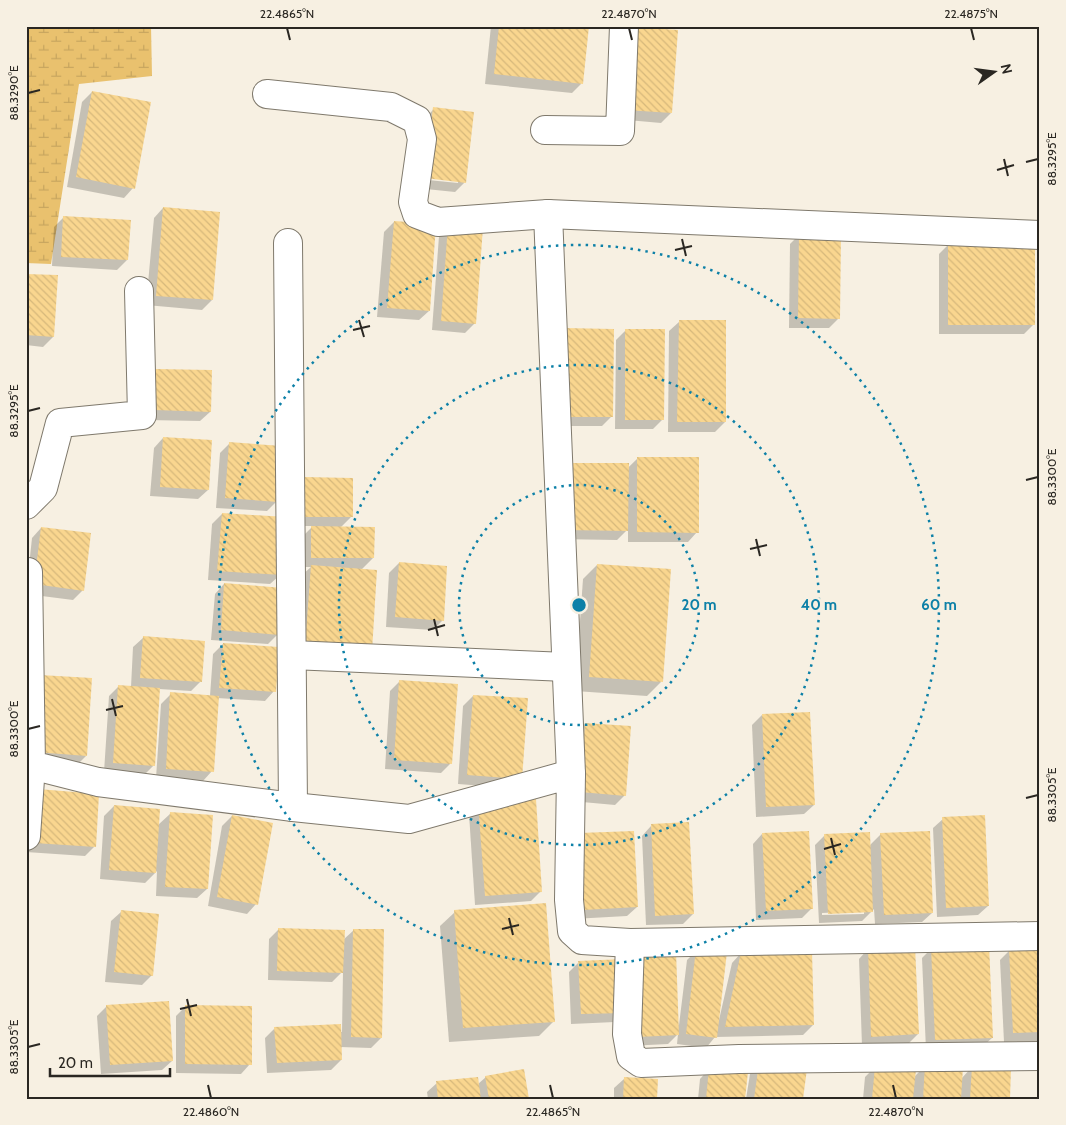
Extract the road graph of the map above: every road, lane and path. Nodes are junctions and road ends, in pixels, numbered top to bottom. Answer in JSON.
{"nodes":[{"id":1,"x":624,"y":26,"type":"edge"},
{"id":2,"x":267,"y":94,"type":"dead end"},
{"id":3,"x":545,"y":130,"type":"dead end"},
{"id":4,"x":548,"y":214,"type":"junction"},
{"id":5,"x":1040,"y":235,"type":"edge"},
{"id":6,"x":288,"y":244,"type":"dead end"},
{"id":7,"x":139,"y":291,"type":"dead end"},
{"id":8,"x":26,"y":504,"type":"edge"},
{"id":9,"x":28,"y":572,"type":"dead end"},
{"id":10,"x":292,"y":655,"type":"junction"},
{"id":11,"x":566,"y":667,"type":"junction"},
{"id":12,"x":29,"y":765,"type":"edge"},
{"id":13,"x":571,"y":774,"type":"junction"},
{"id":14,"x":293,"y":807,"type":"junction"},
{"id":15,"x":26,"y":835,"type":"edge"},
{"id":16,"x":1040,"y":936,"type":"edge"},
{"id":17,"x":630,"y":943,"type":"junction"},
{"id":18,"x":1040,"y":1056,"type":"edge"}],
"edges":[{"from":1,"to":3,"type":"street"},
{"from":2,"to":4,"type":"street"},
{"from":4,"to":5,"type":"street"},
{"from":4,"to":11,"type":"street"},
{"from":6,"to":10,"type":"street"},
{"from":7,"to":8,"type":"street"},
{"from":9,"to":12,"type":"street"},
{"from":10,"to":11,"type":"street"},
{"from":10,"to":14,"type":"street"},
{"from":11,"to":13,"type":"street"},
{"from":12,"to":14,"type":"street"},
{"from":12,"to":15,"type":"street"},
{"from":13,"to":14,"type":"street"},
{"from":13,"to":17,"type":"street"},
{"from":16,"to":17,"type":"street"},
{"from":17,"to":18,"type":"street"}]}
